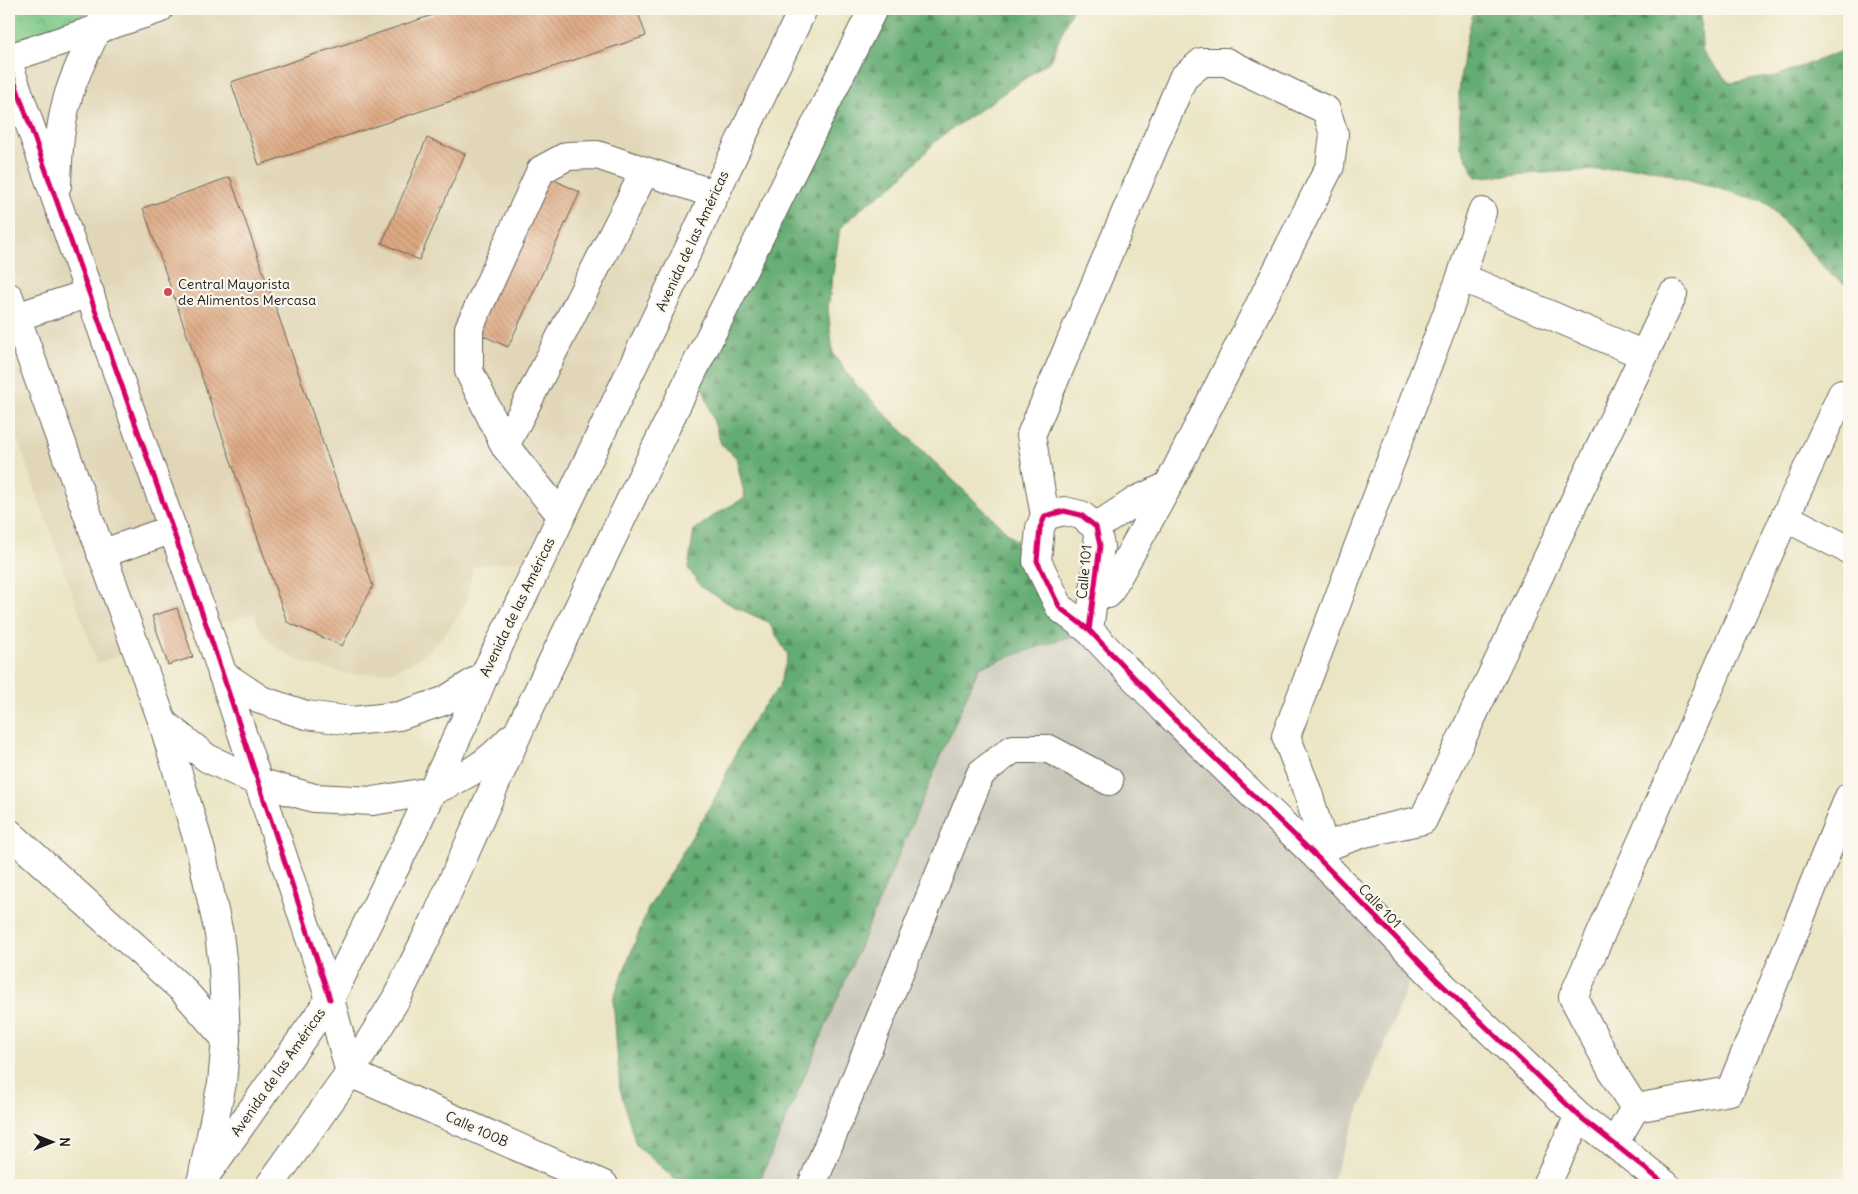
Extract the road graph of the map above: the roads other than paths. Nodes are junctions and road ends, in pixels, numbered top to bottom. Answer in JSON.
{"nodes":[{"id":1,"x":159,"y":9,"type":"edge"},
{"id":2,"x":803,"y":9,"type":"edge"},
{"id":3,"x":873,"y":9,"type":"edge"},
{"id":4,"x":99,"y":15,"type":"edge"},
{"id":5,"x":9,"y":58,"type":"edge"},
{"id":6,"x":9,"y":66,"type":"edge"},
{"id":7,"x":645,"y":171,"type":"junction"},
{"id":8,"x":714,"y":194,"type":"junction"},
{"id":9,"x":56,"y":199,"type":"junction"},
{"id":10,"x":1482,"y":212,"type":"dead end"},
{"id":11,"x":1461,"y":277,"type":"junction"},
{"id":12,"x":90,"y":293,"type":"junction"},
{"id":13,"x":1673,"y":294,"type":"dead end"},
{"id":14,"x":12,"y":307,"type":"edge"},
{"id":15,"x":1644,"y":355,"type":"junction"},
{"id":16,"x":1842,"y":394,"type":"dead end"},
{"id":17,"x":505,"y":446,"type":"junction"},
{"id":18,"x":1168,"y":486,"type":"junction"},
{"id":19,"x":561,"y":515,"type":"junction"},
{"id":20,"x":1046,"y":516,"type":"junction"},
{"id":21,"x":1785,"y":517,"type":"junction"},
{"id":22,"x":1096,"y":527,"type":"junction"},
{"id":23,"x":172,"y":529,"type":"junction"},
{"id":24,"x":1849,"y":550,"type":"edge"},
{"id":25,"x":101,"y":554,"type":"junction"},
{"id":26,"x":1108,"y":594,"type":"dead end"},
{"id":27,"x":1090,"y":630,"type":"junction"},
{"id":28,"x":222,"y":674,"type":"junction"},
{"id":29,"x":484,"y":676,"type":"junction"},
{"id":30,"x":163,"y":723,"type":"junction"},
{"id":31,"x":521,"y":726,"type":"junction"},
{"id":32,"x":1109,"y":781,"type":"dead end"},
{"id":33,"x":258,"y":782,"type":"junction"},
{"id":34,"x":432,"y":791,"type":"junction"},
{"id":35,"x":1849,"y":797,"type":"edge"},
{"id":36,"x":9,"y":833,"type":"edge"},
{"id":37,"x":1320,"y":852,"type":"junction"},
{"id":38,"x":330,"y":999,"type":"junction"},
{"id":39,"x":226,"y":1039,"type":"junction"},
{"id":40,"x":350,"y":1072,"type":"junction"},
{"id":41,"x":1635,"y":1108,"type":"junction"},
{"id":42,"x":1579,"y":1116,"type":"junction"},
{"id":43,"x":1614,"y":1144,"type":"junction"},
{"id":44,"x":200,"y":1184,"type":"edge"},
{"id":45,"x":270,"y":1185,"type":"edge"},
{"id":46,"x":604,"y":1185,"type":"edge"},
{"id":47,"x":812,"y":1185,"type":"edge"},
{"id":48,"x":1546,"y":1185,"type":"edge"},
{"id":49,"x":1666,"y":1185,"type":"edge"}],
"edges":[{"from":1,"to":4,"type":"main road"},
{"from":2,"to":8,"type":"main road","name":"Avenida de las Américas"},
{"from":3,"to":31,"type":"main road"},
{"from":4,"to":5,"type":"main road"},
{"from":4,"to":9,"type":"main road"},
{"from":6,"to":9,"type":"main road"},
{"from":7,"to":8,"type":"main road"},
{"from":7,"to":17,"type":"main road"},
{"from":7,"to":17,"type":"main road"},
{"from":8,"to":19,"type":"main road","name":"Avenida de las Américas"},
{"from":9,"to":12,"type":"main road"},
{"from":10,"to":11,"type":"main road"},
{"from":11,"to":15,"type":"main road"},
{"from":11,"to":37,"type":"main road"},
{"from":12,"to":14,"type":"main road"},
{"from":12,"to":23,"type":"main road"},
{"from":13,"to":15,"type":"main road"},
{"from":14,"to":25,"type":"main road"},
{"from":15,"to":37,"type":"main road"},
{"from":16,"to":21,"type":"main road"},
{"from":17,"to":19,"type":"main road"},
{"from":18,"to":20,"type":"main road"},
{"from":18,"to":22,"type":"main road"},
{"from":18,"to":26,"type":"main road"},
{"from":19,"to":29,"type":"main road","name":"Avenida de las Américas"},
{"from":20,"to":22,"type":"main road","name":"Calle 101"},
{"from":20,"to":27,"type":"main road","name":"Calle 101"},
{"from":21,"to":24,"type":"main road"},
{"from":21,"to":41,"type":"main road"},
{"from":22,"to":27,"type":"main road","name":"Calle 101"},
{"from":23,"to":25,"type":"main road"},
{"from":23,"to":28,"type":"main road"},
{"from":25,"to":30,"type":"main road"},
{"from":27,"to":37,"type":"main road","name":"Calle 101"},
{"from":28,"to":29,"type":"main road"},
{"from":28,"to":33,"type":"main road"},
{"from":29,"to":34,"type":"main road","name":"Avenida de las Américas"},
{"from":30,"to":33,"type":"main road"},
{"from":30,"to":39,"type":"main road"},
{"from":31,"to":34,"type":"main road"},
{"from":31,"to":40,"type":"main road"},
{"from":32,"to":47,"type":"main road"},
{"from":33,"to":34,"type":"main road"},
{"from":33,"to":38,"type":"main road"},
{"from":34,"to":38,"type":"main road","name":"Avenida de las Américas"},
{"from":35,"to":41,"type":"main road"},
{"from":36,"to":39,"type":"main road"},
{"from":37,"to":42,"type":"main road","name":"Calle 101"},
{"from":38,"to":40,"type":"main road"},
{"from":38,"to":44,"type":"main road","name":"Avenida de las Américas"},
{"from":39,"to":44,"type":"main road"},
{"from":40,"to":45,"type":"main road"},
{"from":40,"to":46,"type":"main road","name":"Calle 100B"},
{"from":41,"to":43,"type":"main road"},
{"from":42,"to":43,"type":"main road","name":"Calle 101"},
{"from":42,"to":48,"type":"main road"},
{"from":43,"to":49,"type":"main road","name":"Calle 101"}]}
